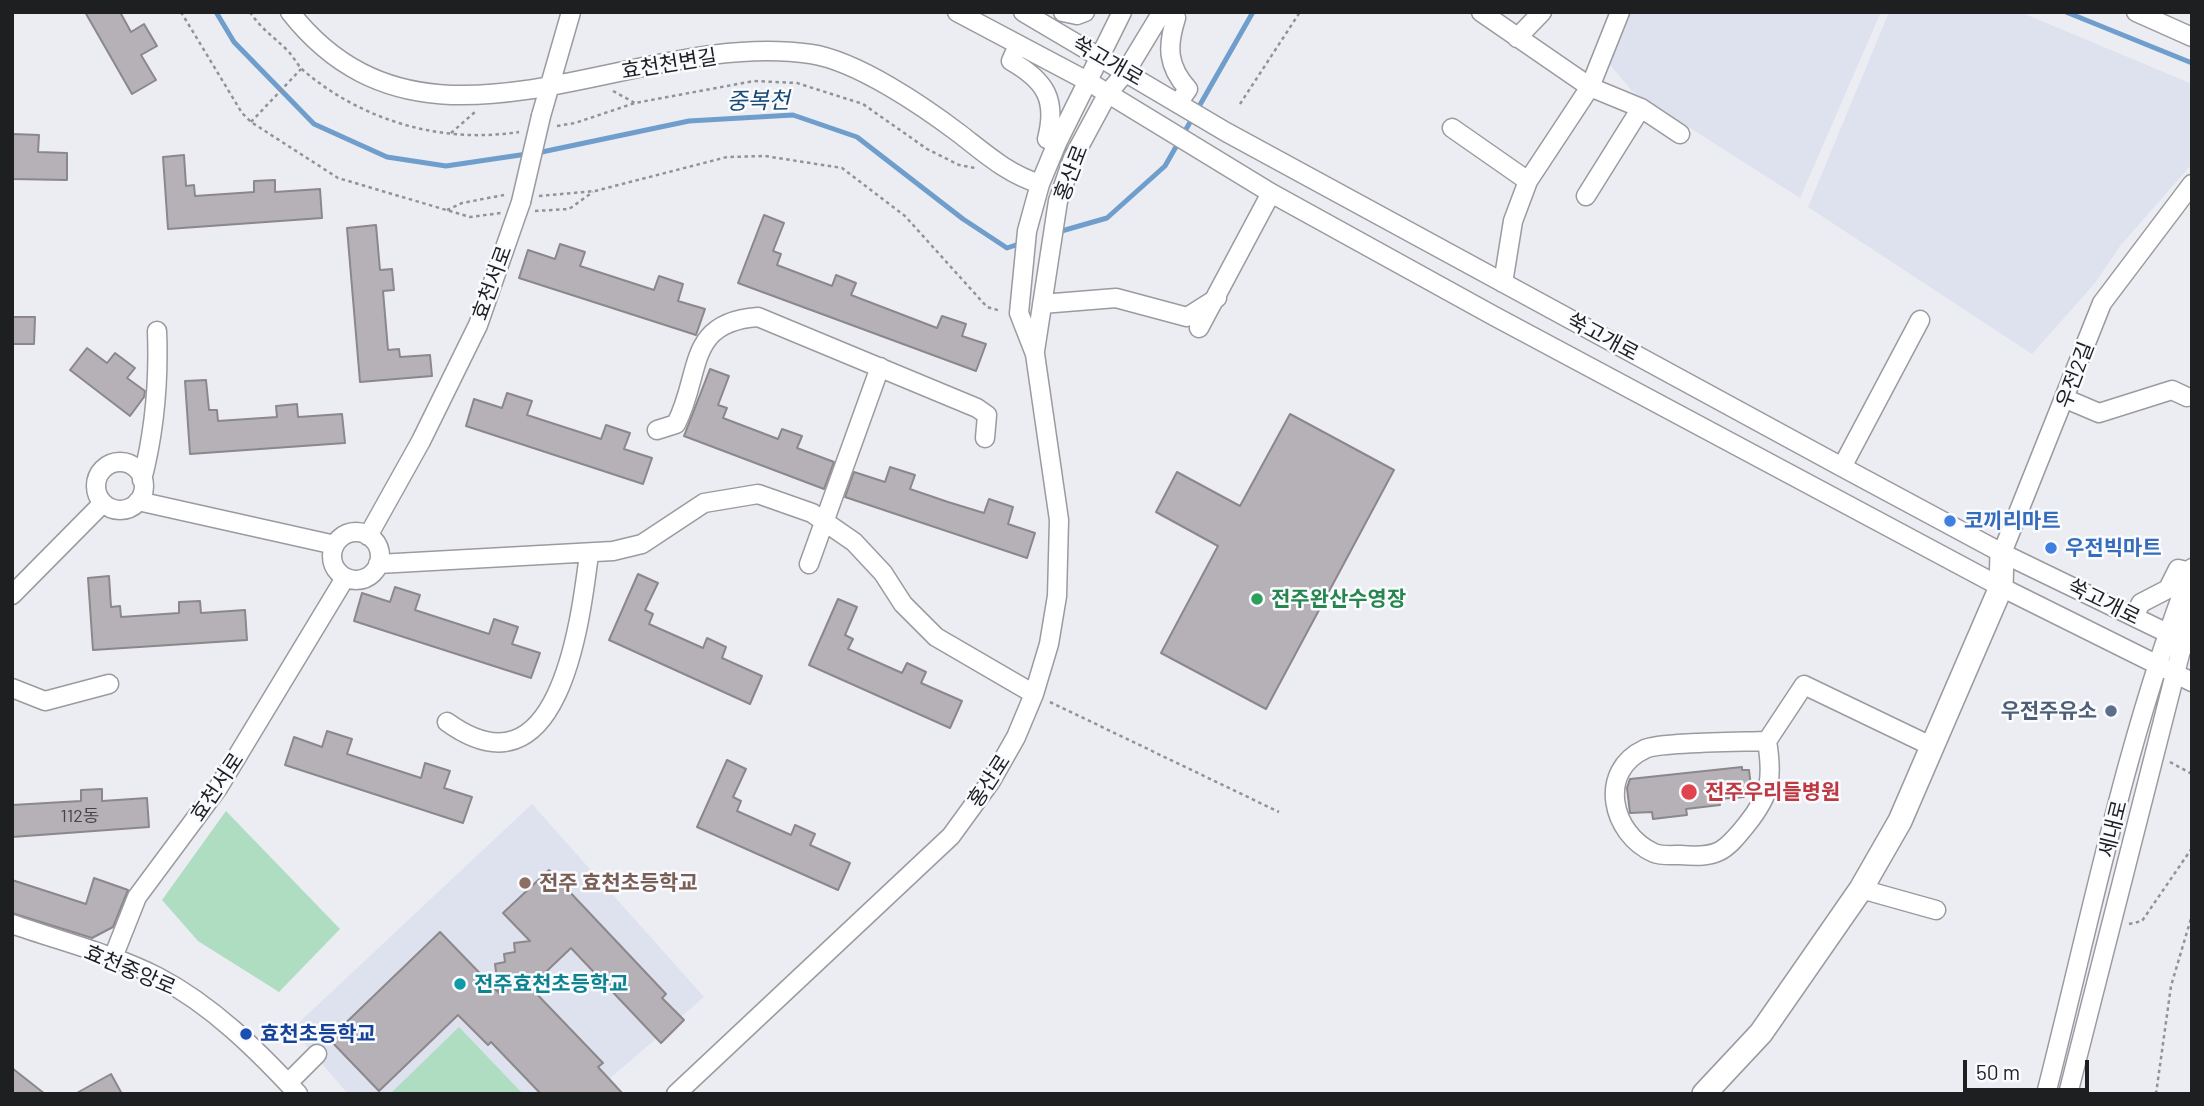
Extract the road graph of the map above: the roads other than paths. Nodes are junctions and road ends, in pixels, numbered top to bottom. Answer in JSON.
{"nodes":[{"id":1,"x":290,"y":12,"type":"edge"},
{"id":2,"x":571,"y":12,"type":"edge"},
{"id":3,"x":957,"y":12,"type":"edge"},
{"id":4,"x":1023,"y":12,"type":"edge"},
{"id":5,"x":1063,"y":12,"type":"edge"},
{"id":6,"x":1085,"y":12,"type":"edge"},
{"id":7,"x":1122,"y":12,"type":"edge"},
{"id":8,"x":1162,"y":12,"type":"edge"},
{"id":9,"x":1167,"y":12,"type":"edge"},
{"id":10,"x":1481,"y":12,"type":"edge"},
{"id":11,"x":1542,"y":12,"type":"edge"},
{"id":12,"x":1620,"y":12,"type":"edge"},
{"id":13,"x":2136,"y":12,"type":"edge"},
{"id":14,"x":1044,"y":18,"type":"edge"},
{"id":15,"x":2192,"y":37,"type":"edge"},
{"id":16,"x":1517,"y":38,"type":"junction"},
{"id":17,"x":1018,"y":45,"type":"junction"},
{"id":18,"x":1100,"y":58,"type":"junction"},
{"id":19,"x":1125,"y":73,"type":"junction"},
{"id":20,"x":1089,"y":82,"type":"junction"},
{"id":21,"x":549,"y":86,"type":"junction"},
{"id":22,"x":1590,"y":87,"type":"junction"},
{"id":23,"x":1108,"y":93,"type":"junction"},
{"id":24,"x":1174,"y":100,"type":"junction"},
{"id":25,"x":1640,"y":108,"type":"junction"},
{"id":26,"x":1452,"y":128,"type":"dead end"},
{"id":27,"x":1680,"y":134,"type":"dead end"},
{"id":28,"x":1057,"y":143,"type":"junction"},
{"id":29,"x":1528,"y":181,"type":"junction"},
{"id":30,"x":1040,"y":184,"type":"junction"},
{"id":31,"x":2192,"y":184,"type":"edge"},
{"id":32,"x":1271,"y":193,"type":"junction"},
{"id":33,"x":1586,"y":196,"type":"dead end"},
{"id":34,"x":1503,"y":283,"type":"junction"},
{"id":35,"x":1217,"y":298,"type":"junction"},
{"id":36,"x":1042,"y":304,"type":"junction"},
{"id":37,"x":1920,"y":320,"type":"dead end"},
{"id":38,"x":1199,"y":328,"type":"dead end"},
{"id":39,"x":156,"y":331,"type":"dead end"},
{"id":40,"x":1035,"y":354,"type":"junction"},
{"id":41,"x":880,"y":367,"type":"junction"},
{"id":42,"x":2188,"y":397,"type":"dead end"},
{"id":43,"x":2066,"y":398,"type":"junction"},
{"id":44,"x":657,"y":430,"type":"dead end"},
{"id":45,"x":985,"y":438,"type":"dead end"},
{"id":46,"x":1842,"y":467,"type":"junction"},
{"id":47,"x":142,"y":480,"type":"junction"},
{"id":48,"x":138,"y":501,"type":"junction"},
{"id":49,"x":103,"y":503,"type":"junction"},
{"id":50,"x":825,"y":523,"type":"junction"},
{"id":51,"x":368,"y":536,"type":"junction"},
{"id":52,"x":335,"y":545,"type":"junction"},
{"id":53,"x":2002,"y":552,"type":"junction"},
{"id":54,"x":589,"y":554,"type":"junction"},
{"id":55,"x":378,"y":564,"type":"junction"},
{"id":56,"x":809,"y":564,"type":"dead end"},
{"id":57,"x":2191,"y":570,"type":"edge"},
{"id":58,"x":345,"y":578,"type":"junction"},
{"id":59,"x":2001,"y":587,"type":"junction"},
{"id":60,"x":12,"y":595,"type":"edge"},
{"id":61,"x":2192,"y":607,"type":"edge"},
{"id":62,"x":2134,"y":617,"type":"junction"},
{"id":63,"x":2180,"y":640,"type":"edge"},
{"id":64,"x":2157,"y":663,"type":"junction"},
{"id":65,"x":2173,"y":672,"type":"junction"},
{"id":66,"x":2192,"y":682,"type":"edge"},
{"id":67,"x":109,"y":684,"type":"dead end"},
{"id":68,"x":12,"y":688,"type":"edge"},
{"id":69,"x":1034,"y":694,"type":"junction"},
{"id":70,"x":447,"y":722,"type":"dead end"},
{"id":71,"x":1767,"y":741,"type":"junction"},
{"id":72,"x":1931,"y":746,"type":"junction"},
{"id":73,"x":1861,"y":889,"type":"junction"},
{"id":74,"x":1936,"y":910,"type":"dead end"},
{"id":75,"x":12,"y":924,"type":"edge"},
{"id":76,"x":112,"y":960,"type":"junction"},
{"id":77,"x":317,"y":1054,"type":"dead end"},
{"id":78,"x":293,"y":1088,"type":"edge"},
{"id":79,"x":676,"y":1094,"type":"edge"},
{"id":80,"x":1704,"y":1094,"type":"edge"},
{"id":81,"x":2046,"y":1094,"type":"edge"},
{"id":82,"x":2068,"y":1094,"type":"edge"}],
"edges":[{"from":1,"to":21,"type":"street","name":"효천천변길"},
{"from":2,"to":21,"type":"street","name":"효천서로"},
{"from":3,"to":17,"type":"street","name":"쑥고개로"},
{"from":4,"to":14,"type":"street","name":"쑥고개로"},
{"from":5,"to":6,"type":"street"},
{"from":7,"to":18,"type":"street","name":"홍산로"},
{"from":8,"to":19,"type":"street","name":"홍산로"},
{"from":9,"to":24,"type":"street"},
{"from":10,"to":16,"type":"street"},
{"from":11,"to":16,"type":"street"},
{"from":12,"to":22,"type":"street"},
{"from":13,"to":15,"type":"street"},
{"from":14,"to":18,"type":"street","name":"쑥고개로"},
{"from":16,"to":22,"type":"street"},
{"from":17,"to":20,"type":"street","name":"쑥고개로"},
{"from":17,"to":28,"type":"street"},
{"from":18,"to":19,"type":"street","name":"쑥고개로"},
{"from":18,"to":20,"type":"street","name":"홍산로"},
{"from":19,"to":23,"type":"street","name":"홍산로"},
{"from":19,"to":24,"type":"street","name":"쑥고개로"},
{"from":20,"to":23,"type":"street","name":"쑥고개로"},
{"from":20,"to":28,"type":"street","name":"홍산로"},
{"from":21,"to":30,"type":"street","name":"효천천변길"},
{"from":21,"to":51,"type":"street","name":"효천서로","bridge":true},
{"from":22,"to":25,"type":"street"},
{"from":22,"to":29,"type":"street"},
{"from":23,"to":32,"type":"street","name":"쑥고개로"},
{"from":23,"to":36,"type":"street","name":"홍산로"},
{"from":24,"to":34,"type":"street","name":"쑥고개로"},
{"from":25,"to":27,"type":"street"},
{"from":25,"to":33,"type":"street"},
{"from":26,"to":29,"type":"street"},
{"from":28,"to":30,"type":"street","name":"홍산로"},
{"from":29,"to":34,"type":"street"},
{"from":30,"to":40,"type":"street","name":"홍산로"},
{"from":31,"to":43,"type":"street","name":"우전2길"},
{"from":32,"to":35,"type":"street"},
{"from":32,"to":59,"type":"street","name":"쑥고개로"},
{"from":34,"to":46,"type":"street","name":"쑥고개로"},
{"from":35,"to":36,"type":"street"},
{"from":35,"to":38,"type":"street"},
{"from":36,"to":40,"type":"street","name":"홍산로"},
{"from":37,"to":46,"type":"street"},
{"from":39,"to":47,"type":"street"},
{"from":40,"to":69,"type":"street","name":"홍산로"},
{"from":41,"to":44,"type":"street"},
{"from":41,"to":45,"type":"street"},
{"from":41,"to":50,"type":"street"},
{"from":42,"to":43,"type":"street"},
{"from":43,"to":53,"type":"street","name":"우전2길"},
{"from":46,"to":53,"type":"street","name":"쑥고개로"},
{"from":47,"to":48,"type":"street"},
{"from":47,"to":49,"type":"street"},
{"from":48,"to":49,"type":"street"},
{"from":48,"to":52,"type":"street"},
{"from":49,"to":60,"type":"street"},
{"from":50,"to":54,"type":"street"},
{"from":50,"to":56,"type":"street"},
{"from":50,"to":69,"type":"street"},
{"from":51,"to":52,"type":"street"},
{"from":51,"to":55,"type":"street"},
{"from":52,"to":58,"type":"street"},
{"from":53,"to":59,"type":"main road","name":"우전2길"},
{"from":53,"to":62,"type":"street","name":"쑥고개로"},
{"from":54,"to":55,"type":"street"},
{"from":54,"to":70,"type":"street"},
{"from":55,"to":58,"type":"street"},
{"from":57,"to":62,"type":"street"},
{"from":57,"to":63,"type":"street","name":"세내로"},
{"from":58,"to":76,"type":"street","name":"효천서로"},
{"from":59,"to":64,"type":"street","name":"쑥고개로"},
{"from":59,"to":72,"type":"main road"},
{"from":61,"to":63,"type":"street","name":"세내로"},
{"from":62,"to":63,"type":"street","name":"쑥고개로"},
{"from":63,"to":64,"type":"street","name":"세내로"},
{"from":63,"to":65,"type":"street","name":"세내로"},
{"from":64,"to":65,"type":"street","name":"쑥고개로"},
{"from":64,"to":81,"type":"street","name":"세내로"},
{"from":65,"to":66,"type":"street","name":"쑥고개로"},
{"from":65,"to":82,"type":"street","name":"세내로"},
{"from":67,"to":68,"type":"street"},
{"from":69,"to":79,"type":"street","name":"홍산로"},
{"from":71,"to":71,"type":"street"},
{"from":71,"to":72,"type":"street"},
{"from":72,"to":73,"type":"main road"},
{"from":73,"to":74,"type":"street"},
{"from":73,"to":80,"type":"main road"},
{"from":75,"to":76,"type":"street","name":"효천중앙로"},
{"from":76,"to":78,"type":"street","name":"효천중앙로"},
{"from":77,"to":78,"type":"street"}]}
